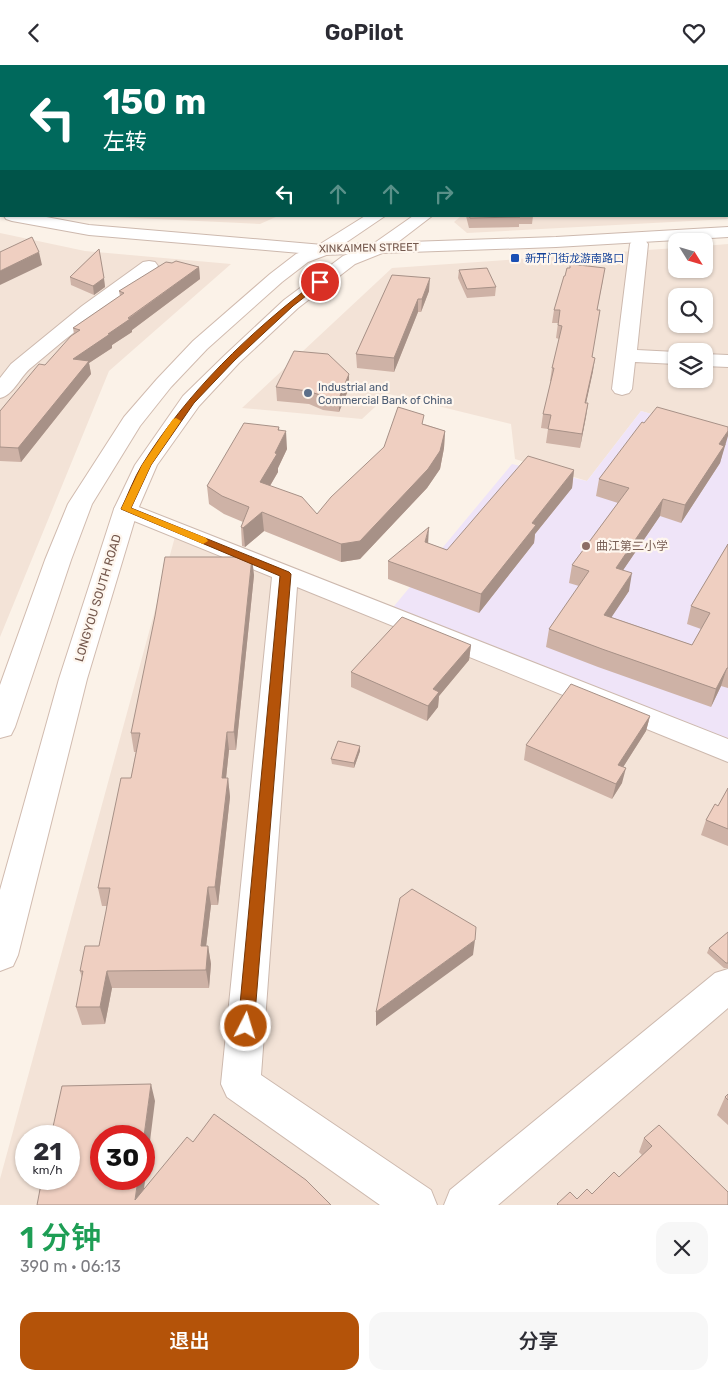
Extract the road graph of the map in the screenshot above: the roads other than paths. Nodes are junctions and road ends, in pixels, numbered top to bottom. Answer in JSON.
{"nodes":[{"id":1,"x":17,"y":217,"type":"edge"},
{"id":2,"x":375,"y":217,"type":"edge"},
{"id":3,"x":423,"y":217,"type":"edge"},
{"id":4,"x":0,"y":225,"type":"edge"},
{"id":5,"x":728,"y":232,"type":"edge"},
{"id":6,"x":728,"y":238,"type":"edge"},
{"id":7,"x":713,"y":239,"type":"edge"},
{"id":8,"x":668,"y":242,"type":"edge"},
{"id":9,"x":639,"y":244,"type":"junction"},
{"id":10,"x":379,"y":248,"type":"junction"},
{"id":11,"x":324,"y":250,"type":"junction"},
{"id":12,"x":302,"y":257,"type":"junction"},
{"id":13,"x":349,"y":260,"type":"junction"},
{"id":14,"x":149,"y":267,"type":"dead end"},
{"id":15,"x":626,"y":355,"type":"junction"},
{"id":16,"x":668,"y":358,"type":"edge"},
{"id":17,"x":713,"y":360,"type":"edge"},
{"id":18,"x":728,"y":361,"type":"edge"},
{"id":19,"x":622,"y":389,"type":"dead end"},
{"id":20,"x":0,"y":392,"type":"edge"},
{"id":21,"x":126,"y":509,"type":"junction"},
{"id":22,"x":285,"y":574,"type":"junction"},
{"id":23,"x":9,"y":675,"type":"edge"},
{"id":24,"x":0,"y":727,"type":"edge"},
{"id":25,"x":728,"y":751,"type":"edge"},
{"id":26,"x":0,"y":955,"type":"edge"},
{"id":27,"x":728,"y":985,"type":"edge"},
{"id":28,"x":416,"y":1205,"type":"edge"},
{"id":29,"x":465,"y":1205,"type":"edge"}],
"edges":[{"from":1,"to":11,"type":"street","name":"XINKAIMEN STREET"},
{"from":2,"to":11,"type":"street"},
{"from":3,"to":10,"type":"street","name":"LONGYOU SOUTH ROAD"},
{"from":4,"to":12,"type":"street","name":"XINKAIMEN STREET"},
{"from":5,"to":10,"type":"street","name":"XINKAIMEN STREET"},
{"from":6,"to":7,"type":"street"},
{"from":8,"to":9,"type":"street","name":"XINKAIMEN STREET"},
{"from":9,"to":13,"type":"street","name":"XINKAIMEN STREET"},
{"from":9,"to":15,"type":"street"},
{"from":10,"to":11,"type":"street","name":"XINKAIMEN STREET"},
{"from":10,"to":13,"type":"street","name":"LONGYOU SOUTH ROAD"},
{"from":11,"to":12,"type":"street"},
{"from":12,"to":13,"type":"street","name":"XINKAIMEN STREET"},
{"from":12,"to":23,"type":"street"},
{"from":13,"to":21,"type":"street","name":"LONGYOU SOUTH ROAD"},
{"from":14,"to":20,"type":"street"},
{"from":15,"to":16,"type":"street"},
{"from":15,"to":19,"type":"street"},
{"from":17,"to":18,"type":"street"},
{"from":21,"to":22,"type":"street"},
{"from":21,"to":26,"type":"street","name":"LONGYOU SOUTH ROAD"},
{"from":22,"to":25,"type":"street"},
{"from":22,"to":28,"type":"street"},
{"from":23,"to":24,"type":"street"},
{"from":27,"to":29,"type":"street"}]}
